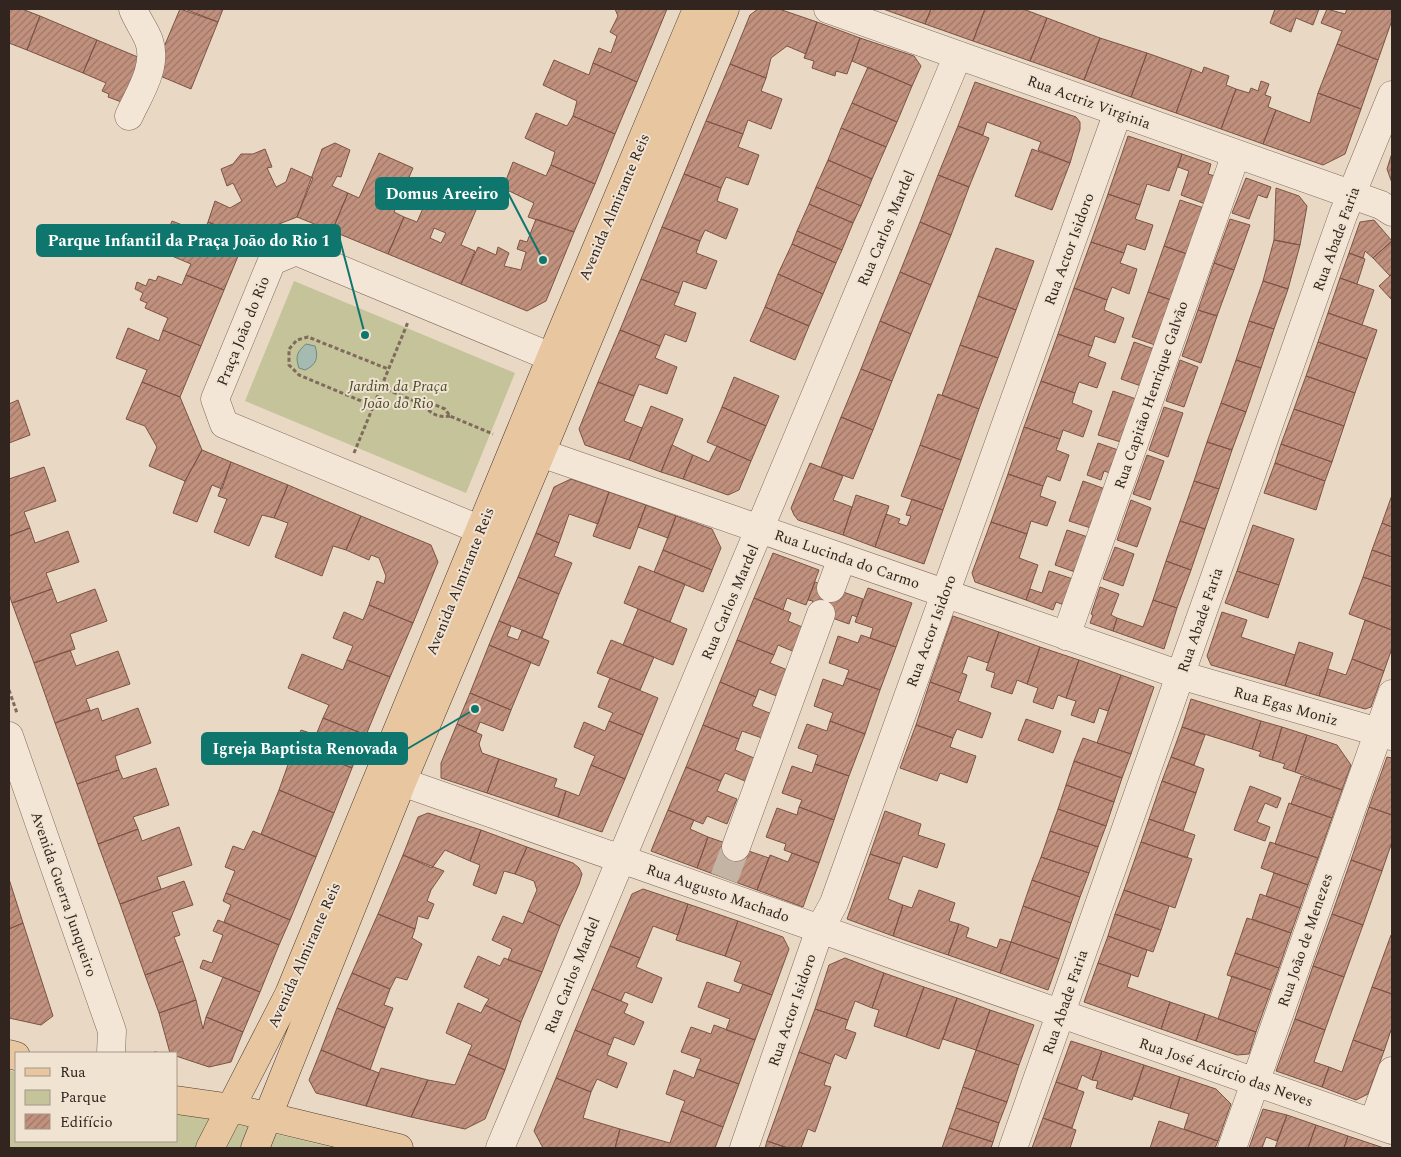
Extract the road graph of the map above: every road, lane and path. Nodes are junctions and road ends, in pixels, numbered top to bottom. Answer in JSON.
{"nodes":[{"id":1,"x":133,"y":9,"type":"edge"},
{"id":2,"x":697,"y":9,"type":"edge"},
{"id":3,"x":725,"y":9,"type":"edge"},
{"id":4,"x":828,"y":9,"type":"edge"},
{"id":5,"x":958,"y":55,"type":"junction"},
{"id":6,"x":1392,"y":94,"type":"edge"},
{"id":7,"x":1118,"y":112,"type":"junction"},
{"id":8,"x":129,"y":116,"type":"dead end"},
{"id":9,"x":1236,"y":154,"type":"junction"},
{"id":10,"x":1351,"y":195,"type":"junction"},
{"id":11,"x":1392,"y":212,"type":"edge"},
{"id":12,"x":416,"y":301,"type":"junction"},
{"id":13,"x":551,"y":357,"type":"junction"},
{"id":14,"x":388,"y":369,"type":"junction"},
{"id":15,"x":381,"y":387,"type":"junction"},
{"id":16,"x":424,"y":405,"type":"junction"},
{"id":17,"x":373,"y":406,"type":"junction"},
{"id":18,"x":450,"y":416,"type":"junction"},
{"id":19,"x":519,"y":444,"type":"junction"},
{"id":20,"x":345,"y":473,"type":"junction"},
{"id":21,"x":481,"y":530,"type":"junction"},
{"id":22,"x":761,"y":530,"type":"junction"},
{"id":23,"x":842,"y":558,"type":"junction"},
{"id":24,"x":831,"y":588,"type":"dead end"},
{"id":25,"x":945,"y":593,"type":"junction"},
{"id":26,"x":821,"y":614,"type":"dead end"},
{"id":27,"x":1066,"y":636,"type":"junction"},
{"id":28,"x":1180,"y":675,"type":"junction"},
{"id":29,"x":1392,"y":694,"type":"edge"},
{"id":30,"x":1385,"y":734,"type":"edge"},
{"id":31,"x":9,"y":736,"type":"edge"},
{"id":32,"x":388,"y":756,"type":"junction"},
{"id":33,"x":402,"y":782,"type":"junction"},
{"id":34,"x":736,"y":847,"type":"tunnel mouth"},
{"id":35,"x":619,"y":858,"type":"junction"},
{"id":36,"x":820,"y":929,"type":"junction"},
{"id":37,"x":1060,"y":1014,"type":"junction"},
{"id":38,"x":112,"y":1052,"type":"edge"},
{"id":39,"x":1392,"y":1071,"type":"edge"},
{"id":40,"x":1256,"y":1082,"type":"junction"},
{"id":41,"x":178,"y":1100,"type":"edge"},
{"id":42,"x":232,"y":1108,"type":"junction"},
{"id":43,"x":268,"y":1117,"type":"junction"},
{"id":44,"x":1383,"y":1127,"type":"edge"},
{"id":45,"x":210,"y":1148,"type":"edge"},
{"id":46,"x":237,"y":1148,"type":"edge"},
{"id":47,"x":255,"y":1148,"type":"edge"},
{"id":48,"x":399,"y":1148,"type":"edge"},
{"id":49,"x":500,"y":1148,"type":"edge"},
{"id":50,"x":744,"y":1148,"type":"edge"},
{"id":51,"x":1013,"y":1148,"type":"edge"},
{"id":52,"x":1232,"y":1148,"type":"edge"}],
"edges":[{"from":1,"to":8,"type":"street"},
{"from":2,"to":13,"type":"main road","name":"Avenida Almirante Reis"},
{"from":3,"to":19,"type":"main road","name":"Avenida Almirante Reis"},
{"from":4,"to":5,"type":"street","name":"Rua Actriz Virginia"},
{"from":5,"to":7,"type":"street","name":"Rua Actriz Virginia"},
{"from":5,"to":22,"type":"street","name":"Rua Carlos Mardel"},
{"from":6,"to":10,"type":"street","name":"Rua Abade Faria"},
{"from":7,"to":9,"type":"street","name":"Rua Actriz Virginia"},
{"from":7,"to":25,"type":"street","name":"Rua Actor Isidoro"},
{"from":9,"to":10,"type":"street","name":"Rua Actriz Virginia"},
{"from":9,"to":27,"type":"street","name":"Rua Capitão Henrique Galvão"},
{"from":10,"to":11,"type":"street","name":"Rua Actriz Virginia"},
{"from":10,"to":28,"type":"street","name":"Rua Abade Faria"},
{"from":12,"to":13,"type":"street","name":"Praça João do Rio"},
{"from":12,"to":14,"type":"path"},
{"from":12,"to":20,"type":"street","name":"Praça João do Rio"},
{"from":13,"to":19,"type":"main road","name":"Avenida Almirante Reis"},
{"from":14,"to":15,"type":"path"},
{"from":14,"to":17,"type":"path"},
{"from":15,"to":16,"type":"path"},
{"from":15,"to":17,"type":"path"},
{"from":16,"to":18,"type":"path"},
{"from":16,"to":18,"type":"path"},
{"from":17,"to":20,"type":"path"},
{"from":18,"to":19,"type":"path"},
{"from":19,"to":21,"type":"main road","name":"Avenida Almirante Reis"},
{"from":19,"to":22,"type":"street","name":"Rua Lucinda do Carmo"},
{"from":19,"to":33,"type":"main road","name":"Avenida Almirante Reis"},
{"from":20,"to":21,"type":"street","name":"Praça João do Rio"},
{"from":21,"to":32,"type":"main road","name":"Avenida Almirante Reis"},
{"from":22,"to":23,"type":"street","name":"Rua Lucinda do Carmo"},
{"from":22,"to":35,"type":"street","name":"Rua Carlos Mardel"},
{"from":23,"to":24,"type":"street"},
{"from":23,"to":25,"type":"street","name":"Rua Lucinda do Carmo"},
{"from":25,"to":27,"type":"street","name":"Rua Lucinda do Carmo"},
{"from":25,"to":36,"type":"street","name":"Rua Actor Isidoro"},
{"from":26,"to":34,"type":"street"},
{"from":27,"to":28,"type":"street","name":"Rua Lucinda do Carmo"},
{"from":28,"to":30,"type":"street","name":"Rua Egas Moniz"},
{"from":28,"to":37,"type":"street","name":"Rua Abade Faria"},
{"from":29,"to":30,"type":"street","name":"Rua João de Menezes"},
{"from":30,"to":40,"type":"street","name":"Rua João de Menezes"},
{"from":31,"to":38,"type":"street","name":"Avenida Guerra Junqueiro"},
{"from":32,"to":33,"type":"street"},
{"from":32,"to":42,"type":"main road","name":"Avenida Almirante Reis"},
{"from":33,"to":35,"type":"street","name":"Rua Augusto Machado"},
{"from":33,"to":43,"type":"main road","name":"Avenida Almirante Reis"},
{"from":35,"to":36,"type":"street","name":"Rua Augusto Machado"},
{"from":35,"to":49,"type":"street","name":"Rua Carlos Mardel"},
{"from":36,"to":37,"type":"street","name":"Rua Augusto Machado"},
{"from":36,"to":50,"type":"street","name":"Rua Actor Isidoro"},
{"from":37,"to":40,"type":"street","name":"Rua José Acúrcio das Neves"},
{"from":37,"to":51,"type":"street","name":"Rua Abade Faria"},
{"from":39,"to":44,"type":"street"},
{"from":40,"to":44,"type":"street","name":"Rua José Acúrcio das Neves"},
{"from":40,"to":52,"type":"street","name":"Rua João de Menezes"},
{"from":41,"to":42,"type":"main road"},
{"from":42,"to":43,"type":"main road"},
{"from":42,"to":45,"type":"main road","name":"Avenida Almirante Reis"},
{"from":42,"to":46,"type":"main road"},
{"from":43,"to":47,"type":"main road","name":"Avenida Almirante Reis"},
{"from":43,"to":48,"type":"main road"}]}
